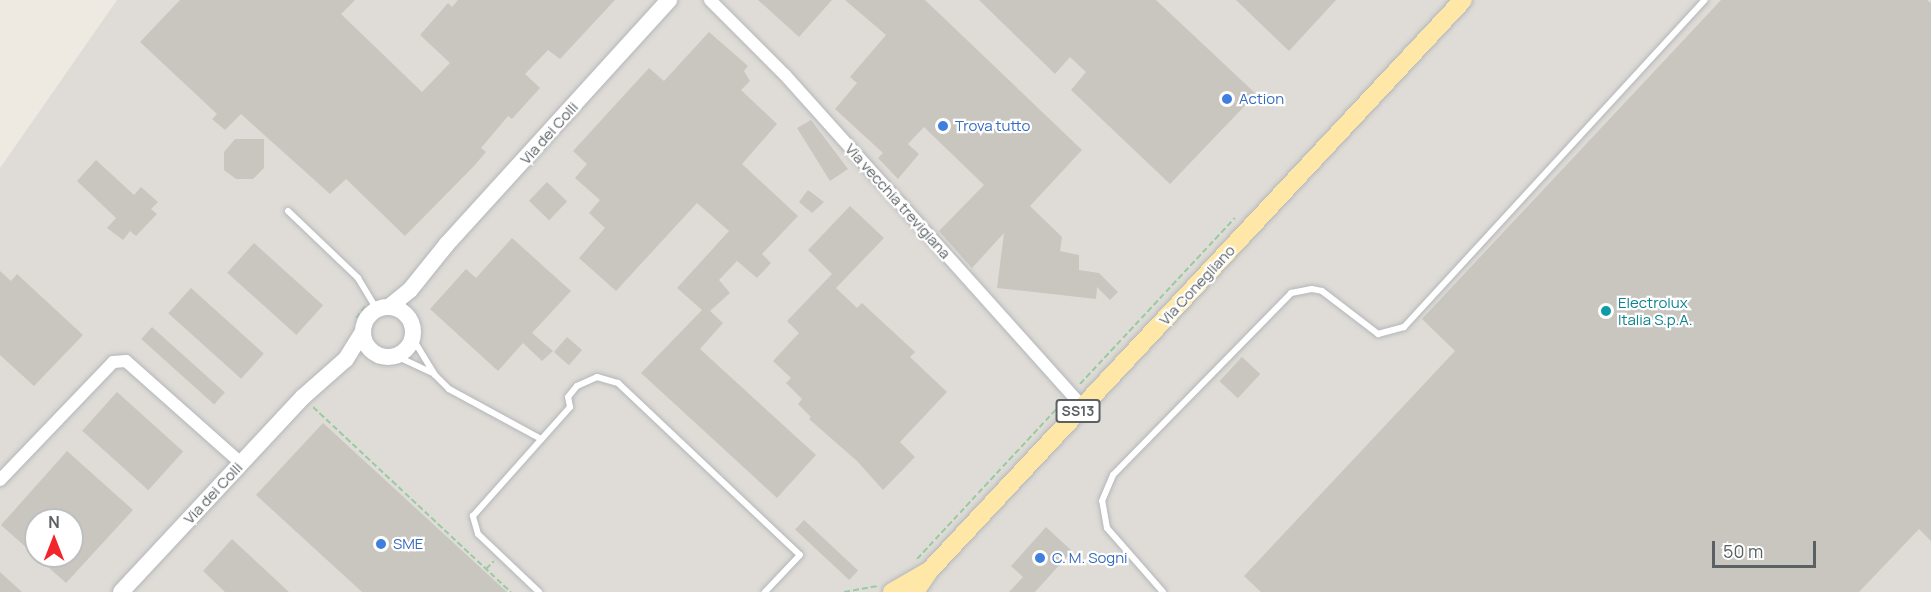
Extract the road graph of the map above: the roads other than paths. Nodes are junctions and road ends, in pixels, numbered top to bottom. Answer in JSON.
{"nodes":[{"id":1,"x":669,"y":0,"type":"edge"},
{"id":2,"x":710,"y":0,"type":"edge"},
{"id":3,"x":1463,"y":0,"type":"edge"},
{"id":4,"x":1705,"y":0,"type":"edge"},
{"id":5,"x":288,"y":211,"type":"dead end"},
{"id":6,"x":429,"y":266,"type":"junction"},
{"id":7,"x":377,"y":308,"type":"junction"},
{"id":8,"x":411,"y":321,"type":"junction"},
{"id":9,"x":363,"y":332,"type":"junction"},
{"id":10,"x":413,"y":339,"type":"junction"},
{"id":11,"x":379,"y":355,"type":"junction"},
{"id":12,"x":396,"y":356,"type":"junction"},
{"id":13,"x":334,"y":371,"type":"junction"},
{"id":14,"x":435,"y":375,"type":"junction"},
{"id":15,"x":1082,"y":406,"type":"junction"},
{"id":16,"x":541,"y":439,"type":"junction"},
{"id":17,"x":241,"y":463,"type":"junction"},
{"id":18,"x":0,"y":480,"type":"edge"},
{"id":19,"x":923,"y":564,"type":"junction"},
{"id":20,"x":121,"y":592,"type":"edge"},
{"id":21,"x":539,"y":592,"type":"edge"},
{"id":22,"x":765,"y":592,"type":"edge"},
{"id":23,"x":892,"y":592,"type":"edge"},
{"id":24,"x":915,"y":592,"type":"edge"},
{"id":25,"x":1163,"y":592,"type":"edge"}],
"edges":[{"from":1,"to":6,"type":"street","name":"Via dei Colli"},
{"from":2,"to":15,"type":"street","name":"Via vecchia trevigiana"},
{"from":3,"to":15,"type":"main road","name":"Via Conegliano","number":"SS13"},
{"from":4,"to":25,"type":"lane"},
{"from":5,"to":7,"type":"lane"},
{"from":6,"to":7,"type":"street","name":"Via dei Colli"},
{"from":6,"to":8,"type":"street","name":"Via dei Colli"},
{"from":7,"to":8,"type":"street"},
{"from":7,"to":9,"type":"street","name":"Via dei Colli"},
{"from":8,"to":10,"type":"street","name":"Via dei Colli"},
{"from":9,"to":11,"type":"street"},
{"from":9,"to":13,"type":"street","name":"Via dei Colli"},
{"from":10,"to":12,"type":"street"},
{"from":10,"to":14,"type":"lane"},
{"from":11,"to":12,"type":"street","name":"Via dei Colli"},
{"from":11,"to":13,"type":"street","name":"Via dei Colli"},
{"from":12,"to":14,"type":"lane"},
{"from":13,"to":17,"type":"street","name":"Via dei Colli"},
{"from":14,"to":16,"type":"lane"},
{"from":15,"to":19,"type":"main road","name":"Via Conegliano","number":"SS13"},
{"from":16,"to":21,"type":"lane"},
{"from":16,"to":22,"type":"lane"},
{"from":17,"to":18,"type":"street"},
{"from":17,"to":20,"type":"street","name":"Via dei Colli"},
{"from":19,"to":23,"type":"main road","name":"Via Conegliano","number":"SS13"},
{"from":19,"to":24,"type":"main road","name":"Via Conegliano","number":"SS13"}]}
